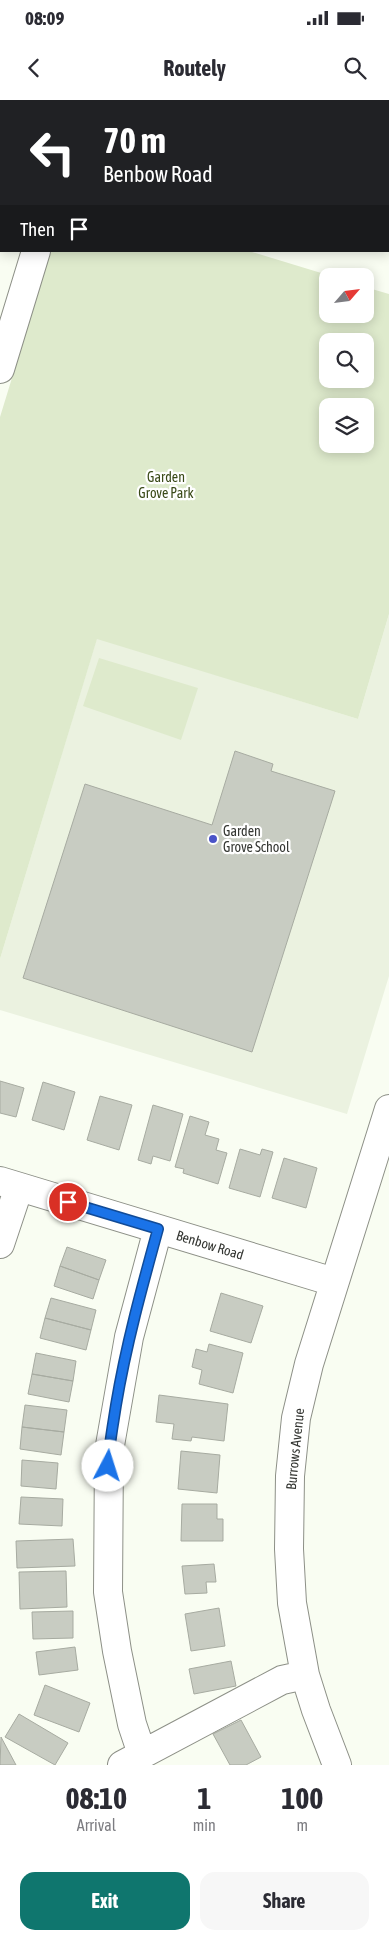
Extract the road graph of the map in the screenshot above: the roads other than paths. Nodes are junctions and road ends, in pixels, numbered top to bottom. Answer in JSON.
{"nodes":[{"id":1,"x":36,"y":252,"type":"edge"},
{"id":2,"x":0,"y":368,"type":"edge"},
{"id":3,"x":389,"y":1109,"type":"edge"},
{"id":4,"x":10,"y":1184,"type":"edge"},
{"id":5,"x":158,"y":1229,"type":"junction"},
{"id":6,"x":0,"y":1244,"type":"edge"},
{"id":7,"x":334,"y":1282,"type":"junction"},
{"id":8,"x":305,"y":1674,"type":"junction"},
{"id":9,"x":131,"y":1761,"type":"edge"},
{"id":10,"x":338,"y":1765,"type":"edge"}],
"edges":[{"from":1,"to":2,"type":"street"},
{"from":3,"to":7,"type":"street","name":"Burrows Avenue"},
{"from":4,"to":5,"type":"street","name":"Benbow Road"},
{"from":4,"to":6,"type":"street"},
{"from":5,"to":7,"type":"street","name":"Benbow Road"},
{"from":5,"to":9,"type":"street"},
{"from":7,"to":8,"type":"street","name":"Burrows Avenue"},
{"from":8,"to":9,"type":"street"},
{"from":8,"to":10,"type":"street","name":"Burrows Avenue"}]}
